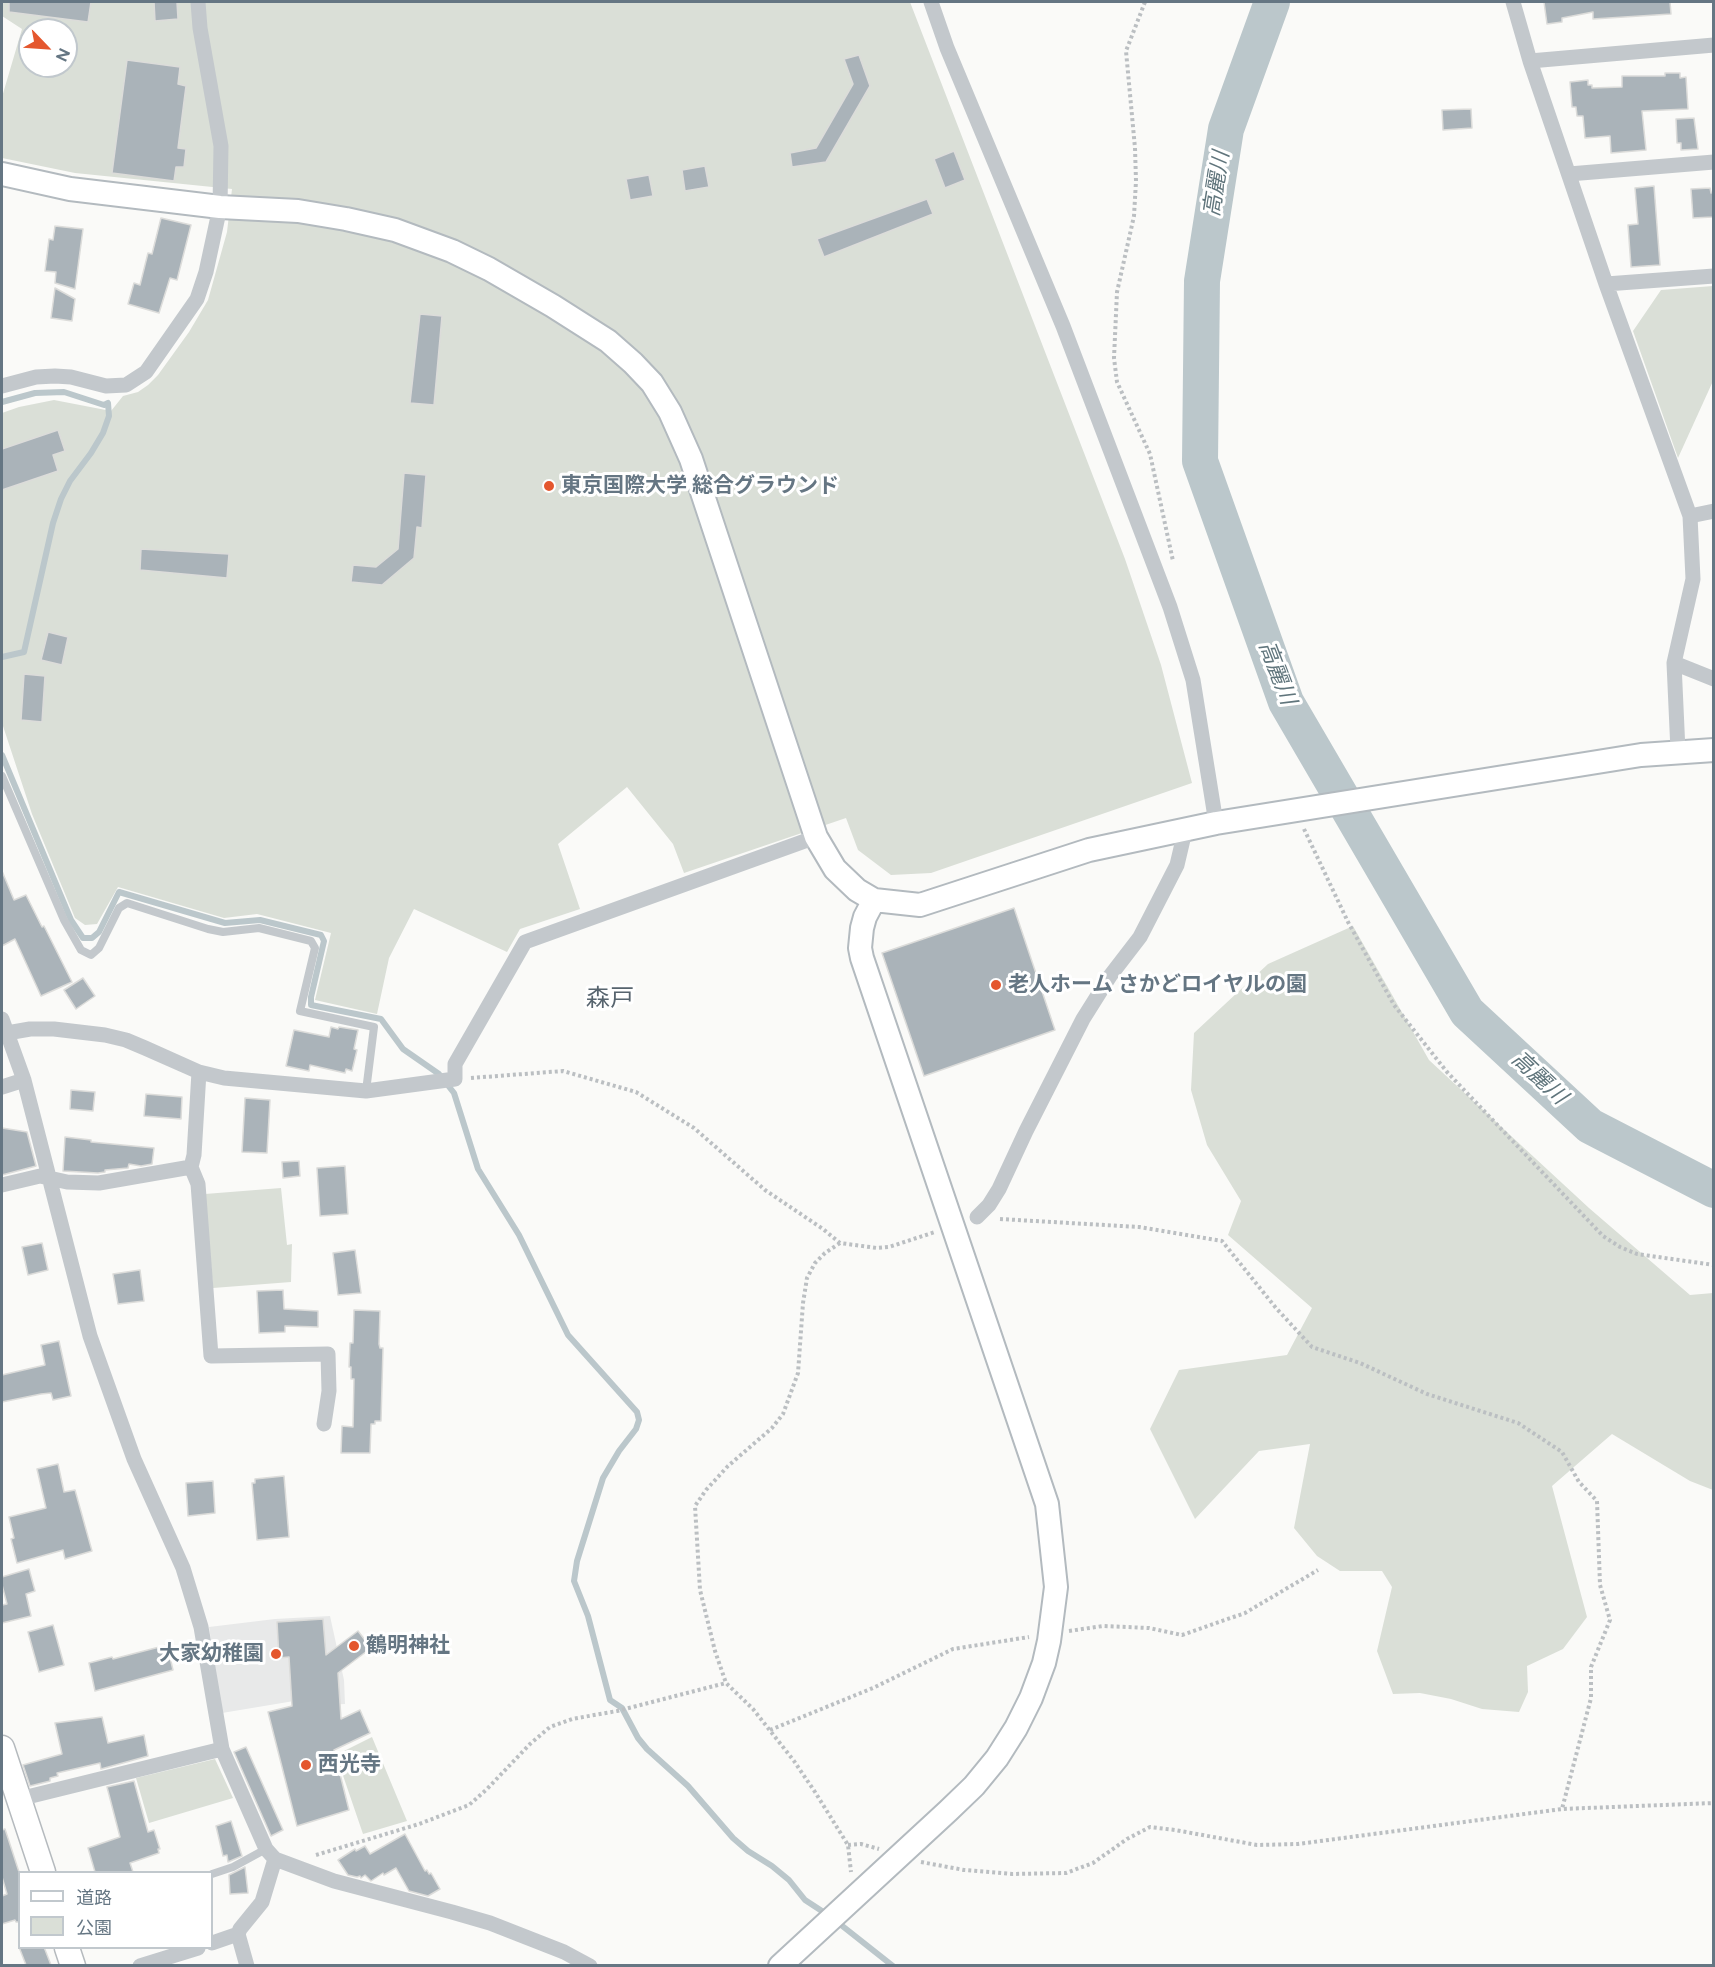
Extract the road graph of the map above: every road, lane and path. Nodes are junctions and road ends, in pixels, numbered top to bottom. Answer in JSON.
{"nodes":[{"id":1,"x":198,"y":2,"type":"edge"},
{"id":2,"x":931,"y":2,"type":"edge"},
{"id":3,"x":1145,"y":2,"type":"edge"},
{"id":4,"x":1513,"y":2,"type":"edge"},
{"id":5,"x":1713,"y":45,"type":"edge"},
{"id":6,"x":1530,"y":61,"type":"junction"},
{"id":7,"x":1713,"y":162,"type":"edge"},
{"id":8,"x":2,"y":174,"type":"edge"},
{"id":9,"x":1569,"y":174,"type":"junction"},
{"id":10,"x":220,"y":207,"type":"junction"},
{"id":11,"x":1713,"y":276,"type":"edge"},
{"id":12,"x":1605,"y":284,"type":"junction"},
{"id":13,"x":2,"y":386,"type":"edge"},
{"id":14,"x":1713,"y":511,"type":"edge"},
{"id":15,"x":1690,"y":516,"type":"junction"},
{"id":16,"x":1173,"y":564,"type":"dead end"},
{"id":17,"x":1674,"y":663,"type":"junction"},
{"id":18,"x":1713,"y":680,"type":"edge"},
{"id":19,"x":1713,"y":750,"type":"edge"},
{"id":20,"x":1678,"y":751,"type":"junction"},
{"id":21,"x":2,"y":776,"type":"edge"},
{"id":22,"x":1299,"y":820,"type":"junction"},
{"id":23,"x":1216,"y":823,"type":"junction"},
{"id":24,"x":1185,"y":831,"type":"junction"},
{"id":25,"x":816,"y":837,"type":"junction"},
{"id":26,"x":874,"y":900,"type":"junction"},
{"id":27,"x":4,"y":1026,"type":"edge"},
{"id":28,"x":199,"y":1072,"type":"junction"},
{"id":29,"x":455,"y":1079,"type":"junction"},
{"id":30,"x":24,"y":1080,"type":"junction"},
{"id":31,"x":2,"y":1087,"type":"edge"},
{"id":32,"x":366,"y":1091,"type":"junction"},
{"id":33,"x":191,"y":1167,"type":"junction"},
{"id":34,"x":49,"y":1178,"type":"junction"},
{"id":35,"x":2,"y":1185,"type":"edge"},
{"id":36,"x":976,"y":1217,"type":"joint"},
{"id":37,"x":953,"y":1227,"type":"junction"},
{"id":38,"x":840,"y":1243,"type":"junction"},
{"id":39,"x":1713,"y":1265,"type":"edge"},
{"id":40,"x":324,"y":1424,"type":"dead end"},
{"id":41,"x":726,"y":1683,"type":"junction"},
{"id":42,"x":2,"y":1748,"type":"edge"},
{"id":43,"x":222,"y":1749,"type":"junction"},
{"id":44,"x":19,"y":1799,"type":"junction"},
{"id":45,"x":1713,"y":1803,"type":"edge"},
{"id":46,"x":1562,"y":1809,"type":"junction"},
{"id":47,"x":848,"y":1845,"type":"junction"},
{"id":48,"x":885,"y":1850,"type":"dead end"},
{"id":49,"x":276,"y":1857,"type":"junction"},
{"id":50,"x":914,"y":1860,"type":"dead end"},
{"id":51,"x":43,"y":1871,"type":"edge"},
{"id":52,"x":213,"y":1874,"type":"edge"},
{"id":53,"x":848,"y":1902,"type":"junction"},
{"id":54,"x":238,"y":1934,"type":"junction"},
{"id":55,"x":213,"y":1943,"type":"edge"},
{"id":56,"x":68,"y":1949,"type":"edge"},
{"id":57,"x":192,"y":1949,"type":"edge"},
{"id":58,"x":73,"y":1965,"type":"edge"},
{"id":59,"x":140,"y":1965,"type":"edge"},
{"id":60,"x":247,"y":1965,"type":"edge"},
{"id":61,"x":590,"y":1965,"type":"edge"},
{"id":62,"x":780,"y":1965,"type":"edge"}],
"edges":[{"from":1,"to":10,"type":"street"},
{"from":2,"to":23,"type":"street"},
{"from":3,"to":16,"type":"path"},
{"from":4,"to":6,"type":"street"},
{"from":5,"to":6,"type":"street"},
{"from":6,"to":9,"type":"street"},
{"from":7,"to":9,"type":"street"},
{"from":8,"to":10,"type":"street"},
{"from":9,"to":12,"type":"street"},
{"from":10,"to":13,"type":"street"},
{"from":10,"to":25,"type":"street"},
{"from":11,"to":12,"type":"street"},
{"from":12,"to":15,"type":"street"},
{"from":14,"to":15,"type":"street"},
{"from":15,"to":17,"type":"street"},
{"from":17,"to":18,"type":"street"},
{"from":17,"to":20,"type":"street"},
{"from":19,"to":20,"type":"street"},
{"from":20,"to":22,"type":"street"},
{"from":21,"to":32,"type":"lane"},
{"from":22,"to":23,"type":"street"},
{"from":22,"to":39,"type":"path"},
{"from":23,"to":24,"type":"street"},
{"from":24,"to":26,"type":"street"},
{"from":24,"to":36,"type":"street"},
{"from":25,"to":26,"type":"street"},
{"from":25,"to":29,"type":"street"},
{"from":26,"to":37,"type":"street"},
{"from":27,"to":28,"type":"street"},
{"from":27,"to":30,"type":"street"},
{"from":28,"to":32,"type":"street"},
{"from":28,"to":33,"type":"street"},
{"from":29,"to":32,"type":"street"},
{"from":29,"to":38,"type":"path"},
{"from":30,"to":31,"type":"street"},
{"from":30,"to":34,"type":"street"},
{"from":33,"to":34,"type":"street"},
{"from":33,"to":40,"type":"street"},
{"from":34,"to":35,"type":"street"},
{"from":34,"to":43,"type":"street"},
{"from":36,"to":46,"type":"path"},
{"from":37,"to":38,"type":"path"},
{"from":37,"to":53,"type":"street"},
{"from":38,"to":41,"type":"path"},
{"from":41,"to":47,"type":"path"},
{"from":41,"to":49,"type":"path"},
{"from":42,"to":44,"type":"main road"},
{"from":43,"to":44,"type":"street"},
{"from":43,"to":49,"type":"street"},
{"from":44,"to":51,"type":"main road"},
{"from":45,"to":46,"type":"path"},
{"from":46,"to":50,"type":"path"},
{"from":47,"to":48,"type":"path"},
{"from":47,"to":53,"type":"path"},
{"from":49,"to":52,"type":"lane"},
{"from":49,"to":54,"type":"street"},
{"from":49,"to":61,"type":"street"},
{"from":53,"to":62,"type":"street"},
{"from":54,"to":55,"type":"street"},
{"from":54,"to":60,"type":"street"},
{"from":56,"to":58,"type":"main road"},
{"from":57,"to":59,"type":"street"}]}
